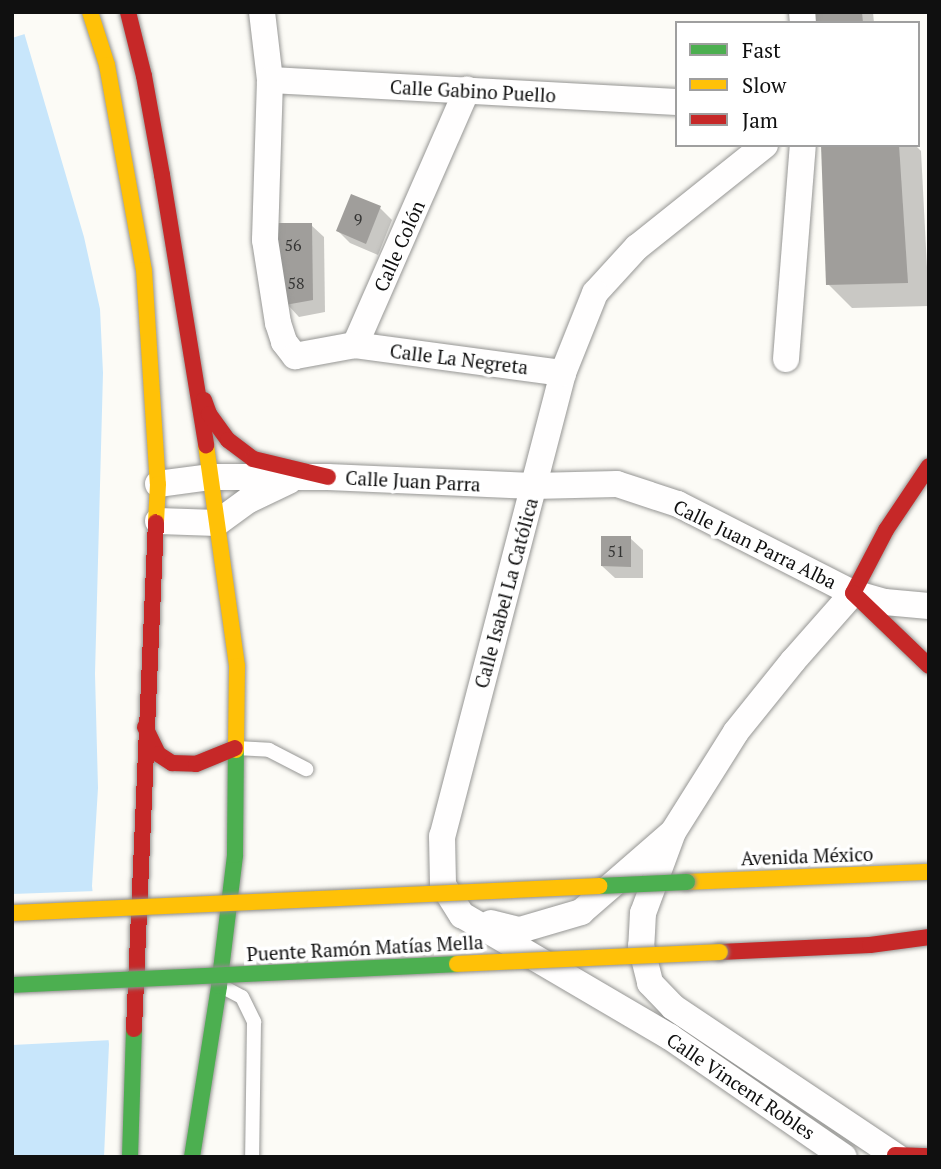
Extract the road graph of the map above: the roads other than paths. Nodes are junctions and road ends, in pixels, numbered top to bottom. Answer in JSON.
{"nodes":[{"id":1,"x":90,"y":12,"type":"edge"},
{"id":2,"x":128,"y":12,"type":"edge"},
{"id":3,"x":262,"y":12,"type":"edge"},
{"id":4,"x":270,"y":80,"type":"junction"},
{"id":5,"x":467,"y":90,"type":"junction"},
{"id":6,"x":675,"y":102,"type":"edge"},
{"id":7,"x":762,"y":147,"type":"edge"},
{"id":8,"x":803,"y":147,"type":"edge"},
{"id":9,"x":355,"y":345,"type":"junction"},
{"id":10,"x":786,"y":359,"type":"dead end"},
{"id":11,"x":563,"y":373,"type":"junction"},
{"id":12,"x":195,"y":376,"type":"junction"},
{"id":13,"x":929,"y":466,"type":"edge"},
{"id":14,"x":210,"y":477,"type":"junction"},
{"id":15,"x":328,"y":477,"type":"junction"},
{"id":16,"x":294,"y":479,"type":"junction"},
{"id":17,"x":158,"y":484,"type":"junction"},
{"id":18,"x":533,"y":486,"type":"junction"},
{"id":19,"x":158,"y":521,"type":"junction"},
{"id":20,"x":218,"y":523,"type":"junction"},
{"id":21,"x":853,"y":593,"type":"junction"},
{"id":22,"x":929,"y":607,"type":"edge"},
{"id":23,"x":929,"y":666,"type":"edge"},
{"id":24,"x":145,"y":727,"type":"junction"},
{"id":25,"x":234,"y":748,"type":"junction"},
{"id":26,"x":306,"y":769,"type":"dead end"},
{"id":27,"x":673,"y":832,"type":"junction"},
{"id":28,"x":929,"y":859,"type":"edge"},
{"id":29,"x":929,"y":872,"type":"edge"},
{"id":30,"x":905,"y":873,"type":"junction"},
{"id":31,"x":12,"y":912,"type":"edge"},
{"id":32,"x":463,"y":915,"type":"junction"},
{"id":33,"x":929,"y":937,"type":"edge"},
{"id":34,"x":870,"y":944,"type":"junction"},
{"id":35,"x":929,"y":953,"type":"edge"},
{"id":36,"x":12,"y":985,"type":"edge"},
{"id":37,"x":219,"y":986,"type":"junction"},
{"id":38,"x":638,"y":1017,"type":"joint"},
{"id":39,"x":896,"y":1156,"type":"edge"},
{"id":40,"x":929,"y":1156,"type":"edge"},
{"id":41,"x":130,"y":1157,"type":"edge"},
{"id":42,"x":192,"y":1157,"type":"edge"},
{"id":43,"x":251,"y":1157,"type":"edge"},
{"id":44,"x":844,"y":1157,"type":"edge"}],
"edges":[{"from":1,"to":17,"type":"main road"},
{"from":2,"to":12,"type":"main road"},
{"from":3,"to":4,"type":"street"},
{"from":4,"to":5,"type":"street","name":"Calle Gabino Puello"},
{"from":4,"to":9,"type":"street"},
{"from":5,"to":6,"type":"street","name":"Calle Gabino Puello"},
{"from":5,"to":9,"type":"street","name":"Calle Colón"},
{"from":7,"to":11,"type":"street","name":"Calle Isabel La Católica"},
{"from":8,"to":10,"type":"street"},
{"from":9,"to":11,"type":"street","name":"Calle La Negreta"},
{"from":11,"to":18,"type":"street","name":"Calle Isabel La Católica"},
{"from":12,"to":14,"type":"main road"},
{"from":12,"to":15,"type":"main road"},
{"from":13,"to":21,"type":"main road"},
{"from":14,"to":16,"type":"street","name":"Calle Juan Parra"},
{"from":14,"to":17,"type":"street","name":"Calle Juan Parra"},
{"from":14,"to":20,"type":"main road"},
{"from":15,"to":16,"type":"street","name":"Calle Juan Parra"},
{"from":15,"to":18,"type":"street","name":"Calle Juan Parra"},
{"from":16,"to":20,"type":"street","name":"Calle Juan Parra"},
{"from":17,"to":19,"type":"main road"},
{"from":18,"to":21,"type":"street","name":"Calle Juan Parra Alba"},
{"from":18,"to":32,"type":"street","name":"Calle Isabel La Católica"},
{"from":19,"to":20,"type":"street"},
{"from":19,"to":24,"type":"main road"},
{"from":20,"to":25,"type":"main road"},
{"from":21,"to":22,"type":"street","name":"Calle Juan Parra Alba"},
{"from":21,"to":23,"type":"main road"},
{"from":21,"to":27,"type":"street"},
{"from":24,"to":25,"type":"main road"},
{"from":24,"to":41,"type":"main road"},
{"from":25,"to":26,"type":"lane"},
{"from":25,"to":37,"type":"main road"},
{"from":27,"to":32,"type":"street"},
{"from":27,"to":39,"type":"street"},
{"from":28,"to":30,"type":"main road"},
{"from":29,"to":30,"type":"main road","name":"Avenida México"},
{"from":30,"to":31,"type":"main road","name":"Avenida México","bridge":true},
{"from":32,"to":38,"type":"street","name":"Calle Isabel La Católica"},
{"from":33,"to":34,"type":"main road"},
{"from":34,"to":35,"type":"main road"},
{"from":34,"to":36,"type":"main road","name":"Puente Ramón Matías Mella","bridge":true},
{"from":37,"to":42,"type":"main road"},
{"from":37,"to":43,"type":"lane"},
{"from":38,"to":44,"type":"street","name":"Calle Vincent Robles"},
{"from":39,"to":40,"type":"main road"}]}
